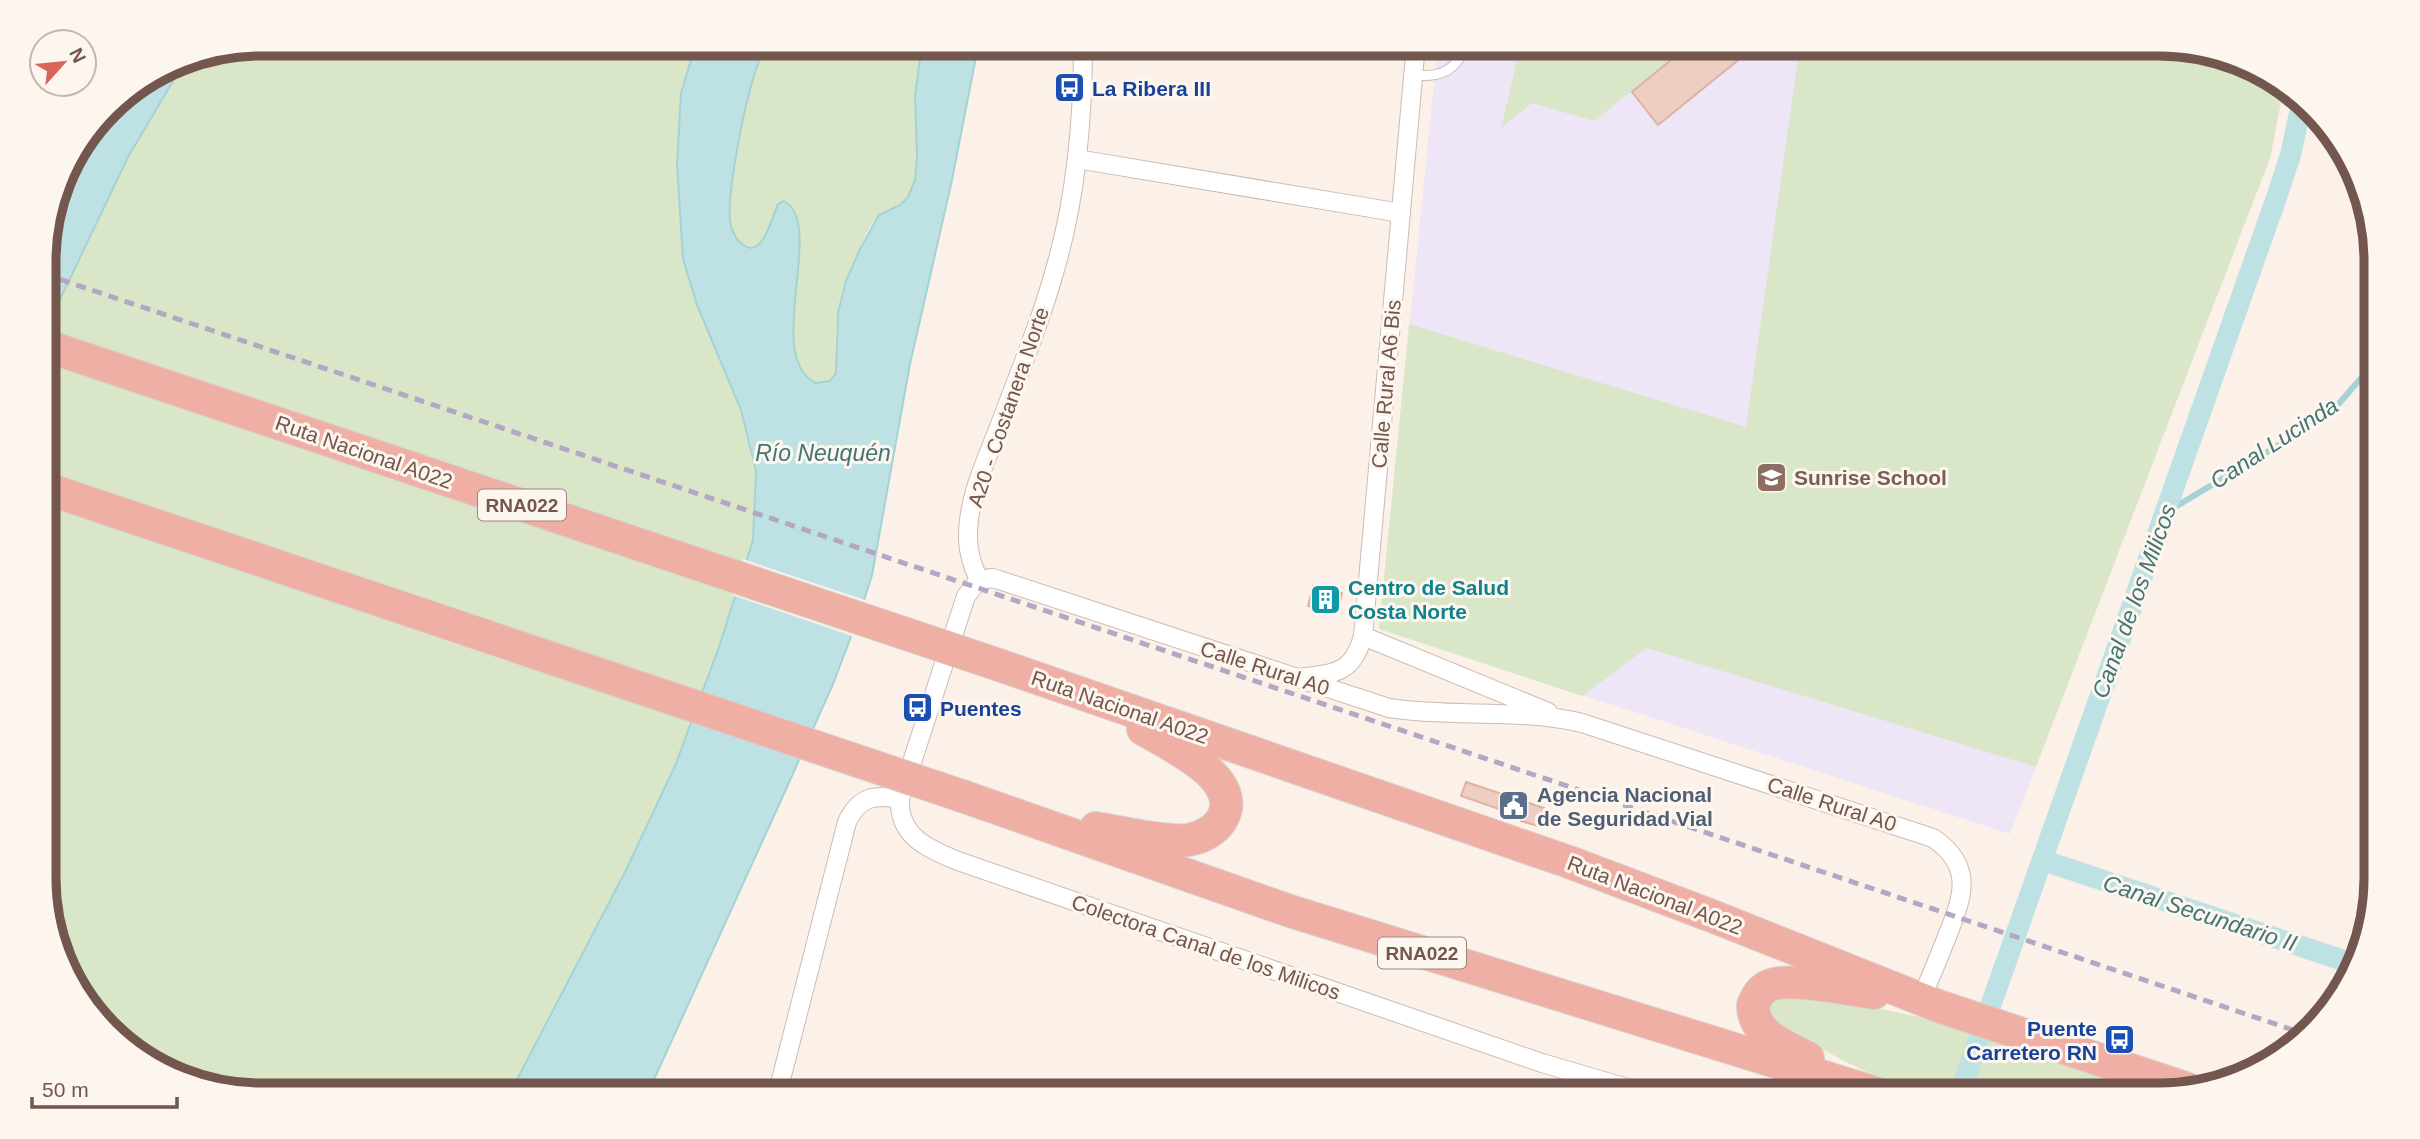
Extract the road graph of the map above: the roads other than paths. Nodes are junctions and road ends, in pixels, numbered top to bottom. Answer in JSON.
{"nodes":[{"id":1,"x":1083,"y":56,"type":"edge"},
{"id":2,"x":1415,"y":56,"type":"edge"},
{"id":3,"x":1460,"y":56,"type":"edge"},
{"id":4,"x":1413,"y":75,"type":"junction"},
{"id":5,"x":1077,"y":159,"type":"junction"},
{"id":6,"x":1401,"y":213,"type":"junction"},
{"id":7,"x":56,"y":349,"type":"edge"},
{"id":8,"x":56,"y":492,"type":"edge"},
{"id":9,"x":979,"y":580,"type":"junction"},
{"id":10,"x":1363,"y":636,"type":"junction"},
{"id":11,"x":1295,"y":678,"type":"junction"},
{"id":12,"x":1092,"y":698,"type":"junction"},
{"id":13,"x":1559,"y":718,"type":"junction"},
{"id":14,"x":900,"y":799,"type":"junction"},
{"id":15,"x":1022,"y":818,"type":"junction"},
{"id":16,"x":1931,"y":1003,"type":"junction"},
{"id":17,"x":780,"y":1083,"type":"edge"},
{"id":18,"x":1610,"y":1083,"type":"edge"},
{"id":19,"x":1842,"y":1083,"type":"edge"},
{"id":20,"x":1858,"y":1083,"type":"edge"},
{"id":21,"x":2170,"y":1083,"type":"edge"}],
"edges":[{"from":1,"to":5,"type":"street","name":"A20 - Costanera Norte"},
{"from":2,"to":4,"type":"street","name":"Calle Rural A6 Bis"},
{"from":3,"to":4,"type":"lane"},
{"from":4,"to":6,"type":"street","name":"Calle Rural A6 Bis"},
{"from":5,"to":6,"type":"street"},
{"from":5,"to":9,"type":"street","name":"A20 - Costanera Norte"},
{"from":6,"to":10,"type":"street","name":"Calle Rural A6 Bis"},
{"from":7,"to":12,"type":"highway","name":"Ruta Nacional A022","number":"RNA022","bridge":true},
{"from":8,"to":15,"type":"highway","number":"RNA022","bridge":true},
{"from":9,"to":11,"type":"street","name":"Calle Rural A0"},
{"from":9,"to":14,"type":"street"},
{"from":10,"to":11,"type":"street","name":"Calle Rural A6 Bis"},
{"from":10,"to":13,"type":"street","name":"Calle Rural A0"},
{"from":11,"to":13,"type":"street","name":"Calle Rural A0"},
{"from":12,"to":15,"type":"highway"},
{"from":12,"to":16,"type":"highway","name":"Ruta Nacional A022","number":"RNA022"},
{"from":13,"to":16,"type":"street","name":"Calle Rural A0"},
{"from":14,"to":17,"type":"street"},
{"from":14,"to":18,"type":"street","name":"Colectora Canal de los Milicos"},
{"from":15,"to":19,"type":"highway","number":"RNA022"},
{"from":16,"to":20,"type":"highway"},
{"from":16,"to":21,"type":"highway","name":"Ruta Nacional A022","number":"RNA022"}]}
